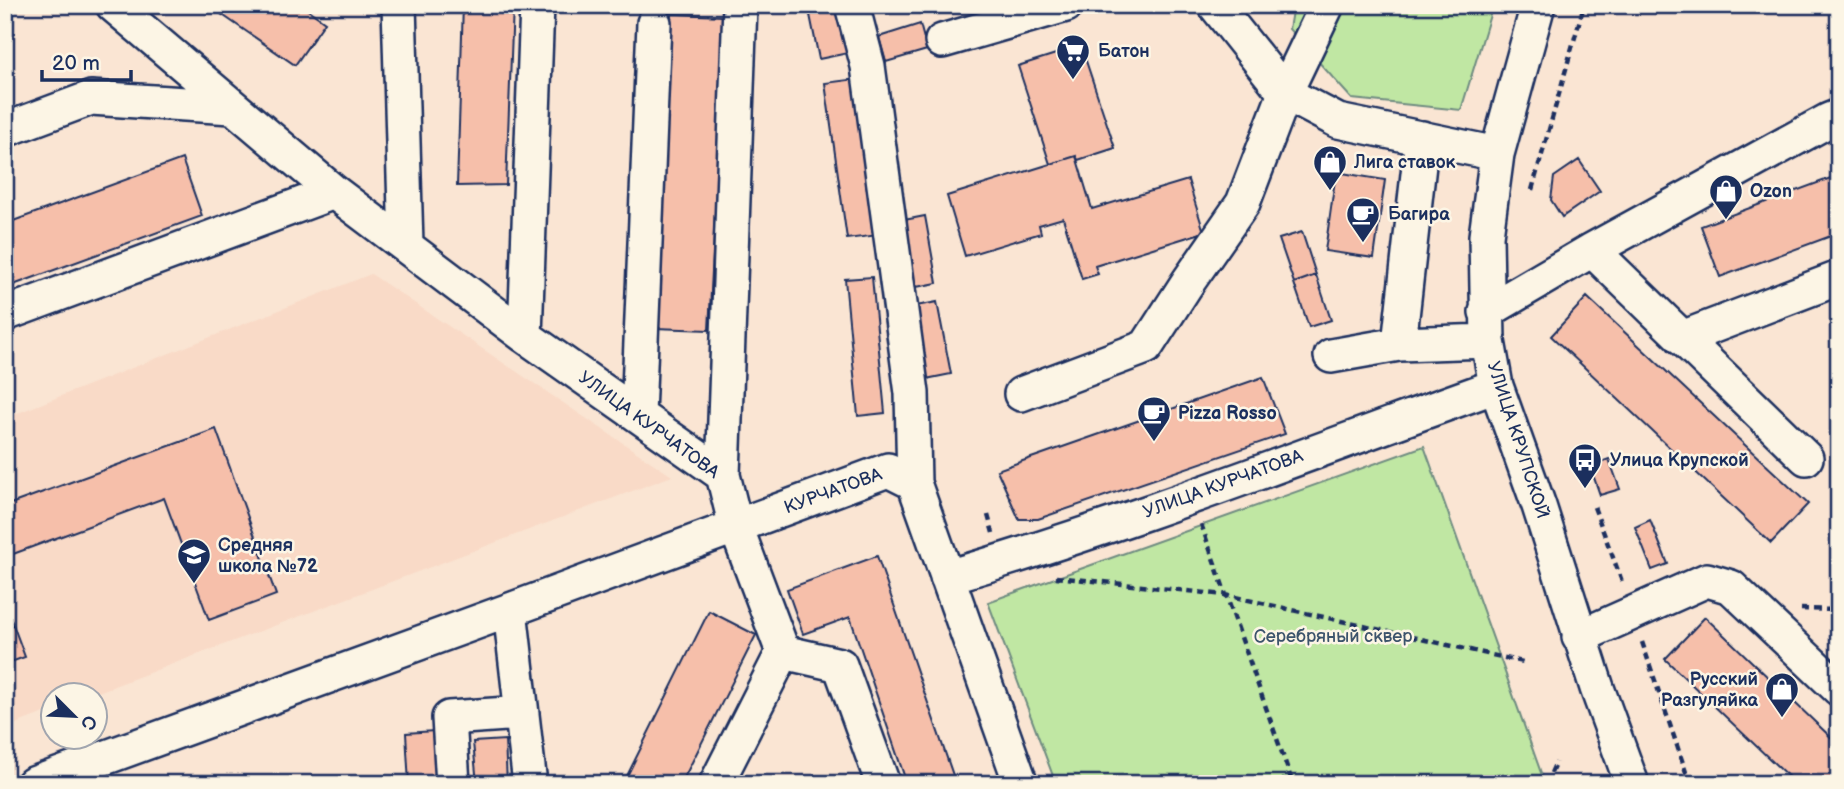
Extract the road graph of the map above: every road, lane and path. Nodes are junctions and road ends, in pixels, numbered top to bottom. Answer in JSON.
{"nodes":[{"id":1,"x":113,"y":5,"type":"edge"},
{"id":2,"x":537,"y":5,"type":"edge"},
{"id":3,"x":740,"y":5,"type":"edge"},
{"id":4,"x":852,"y":5,"type":"edge"},
{"id":5,"x":1066,"y":5,"type":"edge"},
{"id":6,"x":1215,"y":5,"type":"edge"},
{"id":7,"x":1327,"y":5,"type":"edge"},
{"id":8,"x":1538,"y":5,"type":"edge"},
{"id":9,"x":1584,"y":5,"type":"edge"},
{"id":10,"x":397,"y":6,"type":"edge"},
{"id":11,"x":654,"y":23,"type":"dead end"},
{"id":12,"x":942,"y":41,"type":"dead end"},
{"id":13,"x":1285,"y":93,"type":"junction"},
{"id":14,"x":232,"y":107,"type":"junction"},
{"id":15,"x":1839,"y":116,"type":"edge"},
{"id":16,"x":5,"y":130,"type":"edge"},
{"id":17,"x":1422,"y":138,"type":"junction"},
{"id":18,"x":1497,"y":154,"type":"junction"},
{"id":19,"x":1532,"y":190,"type":"dead end"},
{"id":20,"x":334,"y":192,"type":"junction"},
{"id":21,"x":406,"y":245,"type":"junction"},
{"id":22,"x":1592,"y":250,"type":"junction"},
{"id":23,"x":1839,"y":278,"type":"edge"},
{"id":24,"x":5,"y":314,"type":"edge"},
{"id":25,"x":1487,"y":327,"type":"junction"},
{"id":26,"x":525,"y":336,"type":"junction"},
{"id":27,"x":1682,"y":338,"type":"junction"},
{"id":28,"x":1399,"y":344,"type":"junction"},
{"id":29,"x":1331,"y":356,"type":"dead end"},
{"id":30,"x":1496,"y":386,"type":"junction"},
{"id":31,"x":1021,"y":394,"type":"dead end"},
{"id":32,"x":638,"y":415,"type":"junction"},
{"id":33,"x":1806,"y":457,"type":"dead end"},
{"id":34,"x":723,"y":475,"type":"junction"},
{"id":35,"x":914,"y":483,"type":"junction"},
{"id":36,"x":1191,"y":496,"type":"junction"},
{"id":37,"x":1594,"y":506,"type":"dead end"},
{"id":38,"x":988,"y":515,"type":"dead end"},
{"id":39,"x":736,"y":527,"type":"junction"},
{"id":40,"x":1002,"y":561,"type":"junction"},
{"id":41,"x":1053,"y":576,"type":"dead end"},
{"id":42,"x":947,"y":577,"type":"junction"},
{"id":43,"x":1226,"y":594,"type":"junction"},
{"id":44,"x":510,"y":611,"type":"junction"},
{"id":45,"x":1632,"y":613,"type":"junction"},
{"id":46,"x":1579,"y":637,"type":"junction"},
{"id":47,"x":783,"y":652,"type":"junction"},
{"id":48,"x":1523,"y":662,"type":"dead end"},
{"id":49,"x":1839,"y":689,"type":"edge"},
{"id":50,"x":522,"y":712,"type":"junction"},
{"id":51,"x":1556,"y":762,"type":"dead end"},
{"id":52,"x":1289,"y":774,"type":"junction"},
{"id":53,"x":33,"y":784,"type":"edge"},
{"id":54,"x":453,"y":784,"type":"edge"},
{"id":55,"x":530,"y":784,"type":"edge"},
{"id":56,"x":716,"y":784,"type":"edge"},
{"id":57,"x":883,"y":784,"type":"edge"},
{"id":58,"x":1021,"y":784,"type":"edge"},
{"id":59,"x":1280,"y":784,"type":"edge"},
{"id":60,"x":1293,"y":784,"type":"edge"},
{"id":61,"x":1546,"y":784,"type":"edge"},
{"id":62,"x":1632,"y":784,"type":"edge"},
{"id":63,"x":1690,"y":784,"type":"edge"}],
"edges":[{"from":1,"to":14,"type":"street","name":"УЛИЦА КУРЧАТОВА"},
{"from":2,"to":26,"type":"street"},
{"from":3,"to":34,"type":"street"},
{"from":4,"to":35,"type":"street"},
{"from":5,"to":12,"type":"street"},
{"from":6,"to":13,"type":"street"},
{"from":7,"to":13,"type":"street"},
{"from":8,"to":18,"type":"street","name":"УЛИЦА КРУПСКОЙ"},
{"from":9,"to":19,"type":"path"},
{"from":10,"to":21,"type":"street"},
{"from":11,"to":32,"type":"street"},
{"from":13,"to":17,"type":"street"},
{"from":13,"to":31,"type":"street"},
{"from":14,"to":16,"type":"street"},
{"from":14,"to":20,"type":"street","name":"УЛИЦА КУРЧАТОВА"},
{"from":15,"to":22,"type":"street"},
{"from":17,"to":18,"type":"street"},
{"from":17,"to":28,"type":"street"},
{"from":18,"to":25,"type":"street","name":"УЛИЦА КРУПСКОЙ"},
{"from":20,"to":21,"type":"street","name":"УЛИЦА КУРЧАТОВА"},
{"from":20,"to":24,"type":"street"},
{"from":21,"to":26,"type":"street","name":"УЛИЦА КУРЧАТОВА"},
{"from":22,"to":25,"type":"street"},
{"from":22,"to":27,"type":"street"},
{"from":23,"to":27,"type":"street"},
{"from":25,"to":28,"type":"street"},
{"from":25,"to":30,"type":"street","name":"УЛИЦА КРУПСКОЙ"},
{"from":26,"to":32,"type":"street","name":"УЛИЦА КУРЧАТОВА"},
{"from":27,"to":33,"type":"street"},
{"from":28,"to":29,"type":"street"},
{"from":30,"to":36,"type":"street","name":"УЛИЦА КУРЧАТОВА"},
{"from":30,"to":46,"type":"street","name":"УЛИЦА КРУПСКОЙ"},
{"from":32,"to":34,"type":"street","name":"УЛИЦА КУРЧАТОВА"},
{"from":34,"to":39,"type":"street","name":"УЛИЦА КУРЧАТОВА"},
{"from":35,"to":39,"type":"street","name":"КУРЧАТОВА"},
{"from":35,"to":42,"type":"street"},
{"from":36,"to":40,"type":"street","name":"УЛИЦА КУРЧАТОВА"},
{"from":36,"to":43,"type":"path"},
{"from":37,"to":45,"type":"path"},
{"from":38,"to":40,"type":"path"},
{"from":39,"to":44,"type":"street"},
{"from":39,"to":47,"type":"street","name":"УЛИЦА КУРЧАТОВА"},
{"from":40,"to":42,"type":"street","name":"УЛИЦА КУРЧАТОВА"},
{"from":41,"to":43,"type":"path"},
{"from":42,"to":58,"type":"street"},
{"from":43,"to":48,"type":"path"},
{"from":43,"to":52,"type":"path"},
{"from":44,"to":50,"type":"street"},
{"from":44,"to":53,"type":"street"},
{"from":45,"to":46,"type":"street"},
{"from":45,"to":49,"type":"street"},
{"from":45,"to":63,"type":"path"},
{"from":46,"to":62,"type":"street","name":"УЛИЦА КРУПСКОЙ"},
{"from":47,"to":56,"type":"street"},
{"from":47,"to":57,"type":"street"},
{"from":50,"to":54,"type":"street"},
{"from":50,"to":55,"type":"street"},
{"from":51,"to":61,"type":"path"},
{"from":52,"to":59,"type":"path"},
{"from":52,"to":60,"type":"path"}]}
